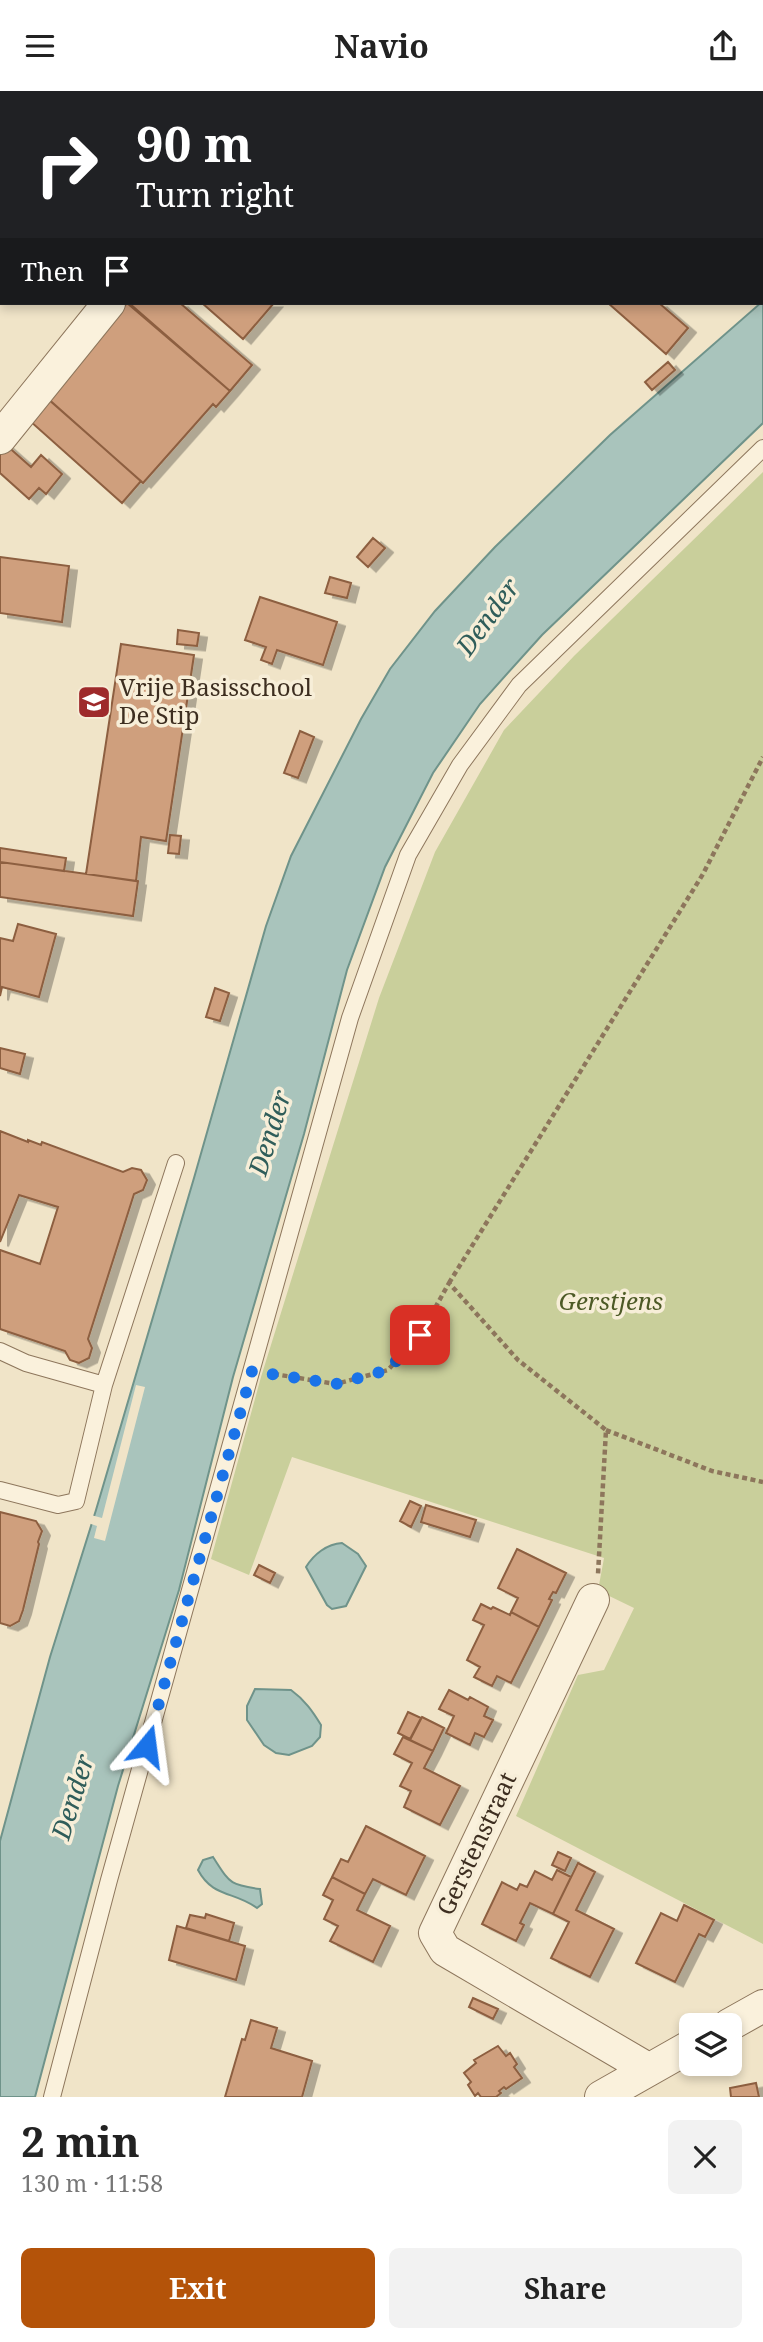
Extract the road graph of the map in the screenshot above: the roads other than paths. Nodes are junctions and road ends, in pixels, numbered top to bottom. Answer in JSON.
{"nodes":[{"id":1,"x":107,"y":305,"type":"edge"},
{"id":2,"x":0,"y":438,"type":"edge"},
{"id":3,"x":763,"y":447,"type":"edge"},
{"id":4,"x":176,"y":1163,"type":"dead end"},
{"id":5,"x":0,"y":1352,"type":"edge"},
{"id":6,"x":104,"y":1385,"type":"junction"},
{"id":7,"x":0,"y":1490,"type":"edge"},
{"id":8,"x":593,"y":1599,"type":"road end"},
{"id":9,"x":763,"y":2006,"type":"edge"},
{"id":10,"x":742,"y":2018,"type":"edge"},
{"id":11,"x":679,"y":2052,"type":"edge"},
{"id":12,"x":648,"y":2069,"type":"junction"},
{"id":13,"x":52,"y":2097,"type":"edge"},
{"id":14,"x":601,"y":2097,"type":"edge"}],
"edges":[{"from":1,"to":2,"type":"street"},
{"from":3,"to":13,"type":"lane"},
{"from":4,"to":6,"type":"lane"},
{"from":5,"to":6,"type":"lane"},
{"from":6,"to":7,"type":"lane"},
{"from":8,"to":12,"type":"street","name":"Gerstenstraat"},
{"from":9,"to":10,"type":"street"},
{"from":11,"to":12,"type":"street"},
{"from":12,"to":14,"type":"street"}]}
